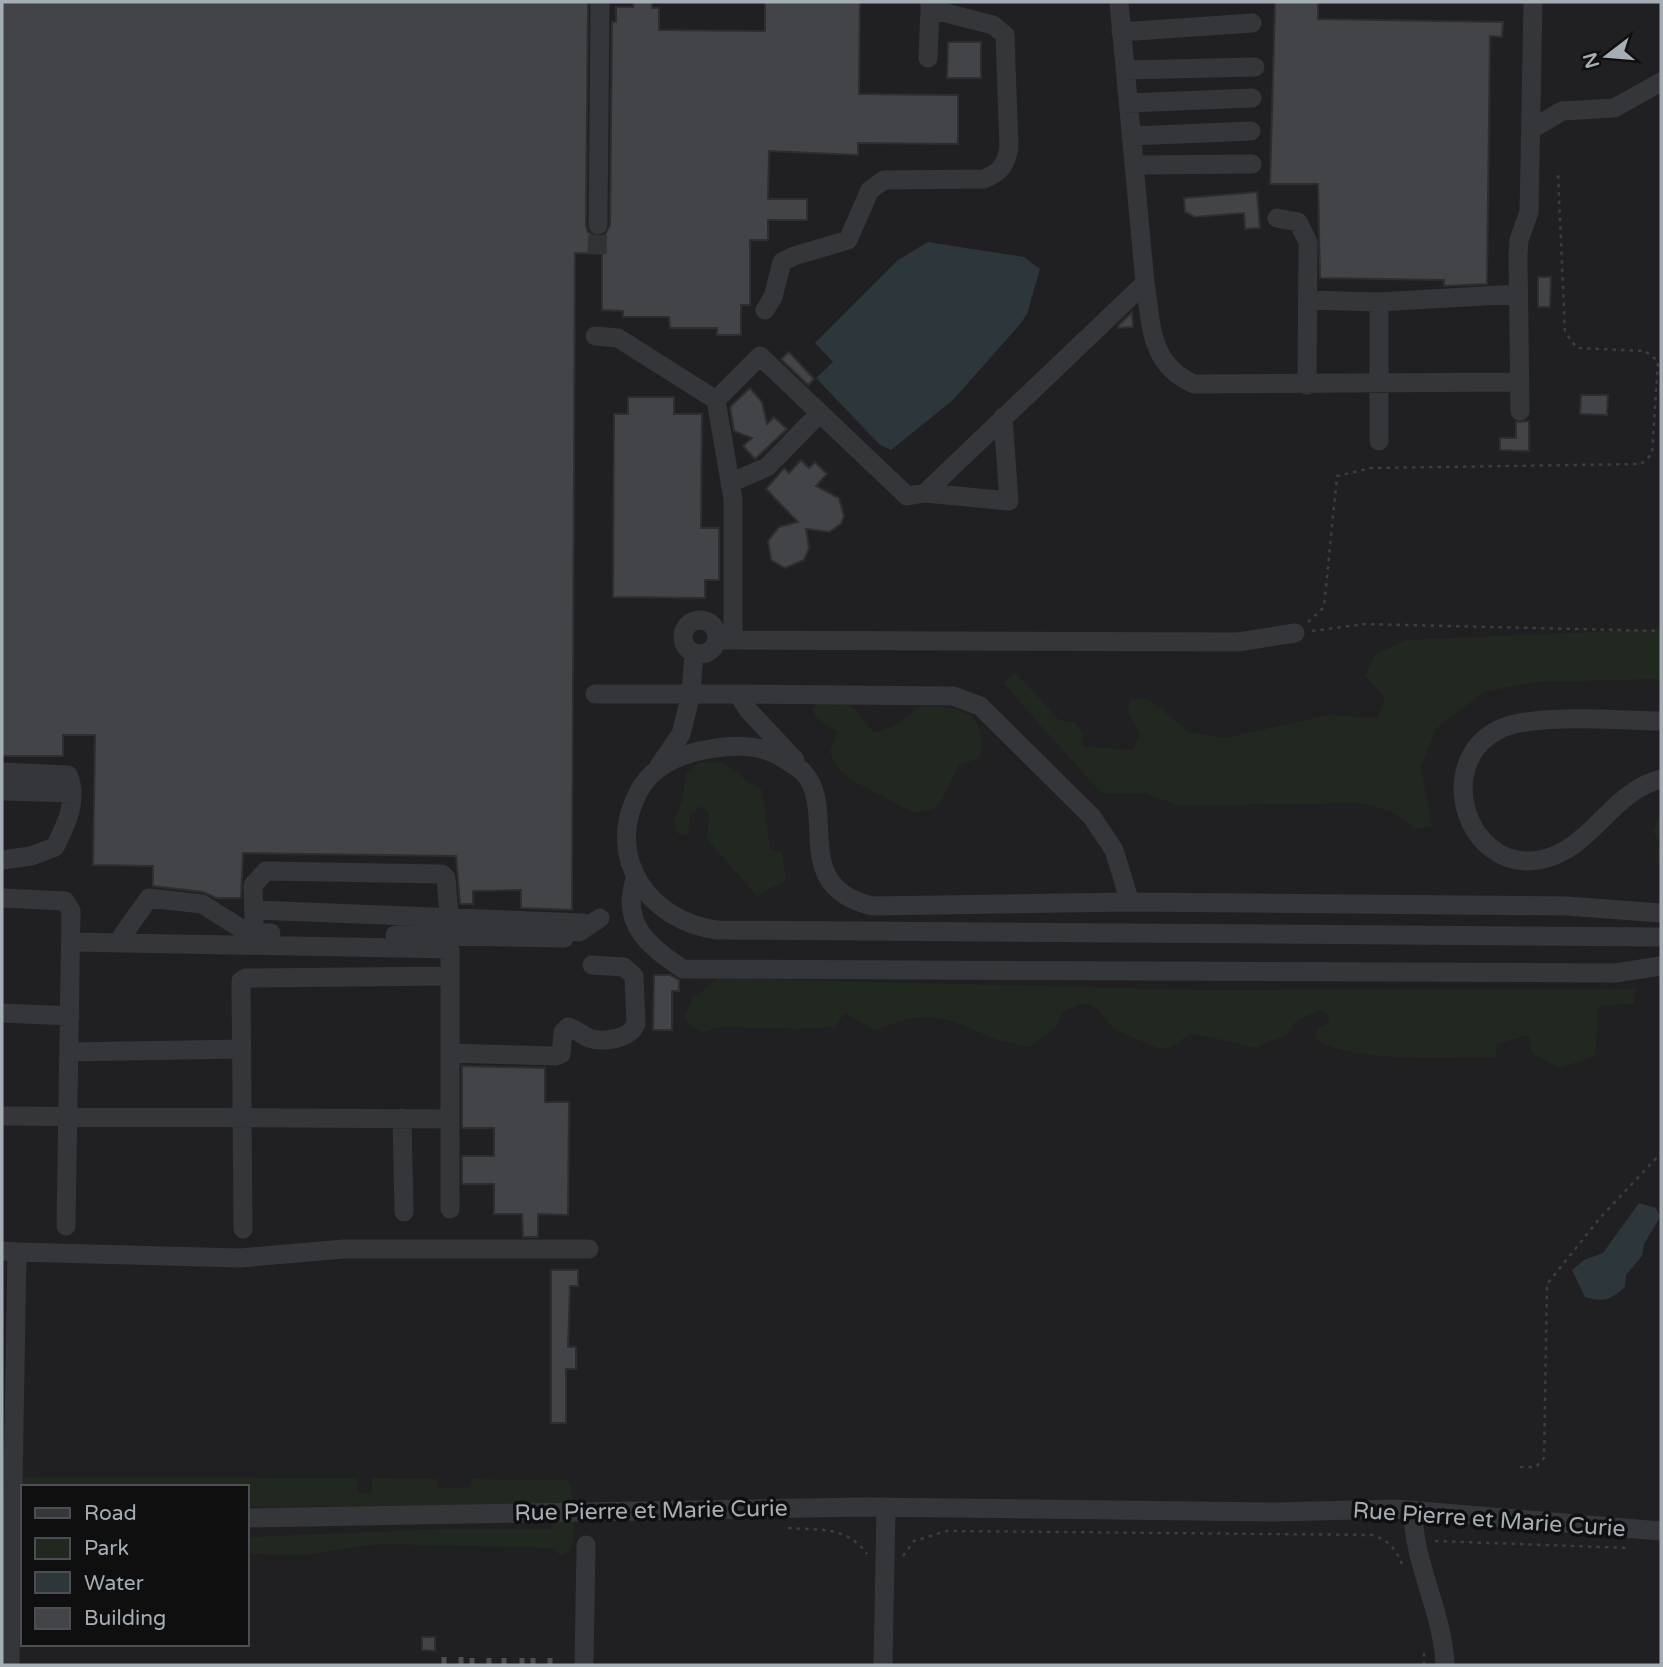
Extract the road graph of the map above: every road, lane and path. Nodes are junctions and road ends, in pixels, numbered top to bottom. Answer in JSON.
{"nodes":[{"id":1,"x":1119,"y":2,"type":"edge"},
{"id":2,"x":1533,"y":2,"type":"edge"},
{"id":3,"x":603,"y":5,"type":"edge"},
{"id":4,"x":930,"y":6,"type":"edge"},
{"id":5,"x":1252,"y":23,"type":"dead end"},
{"id":6,"x":1121,"y":32,"type":"junction"},
{"id":7,"x":928,"y":58,"type":"dead end"},
{"id":8,"x":1255,"y":67,"type":"dead end"},
{"id":9,"x":1125,"y":70,"type":"junction"},
{"id":10,"x":1661,"y":82,"type":"edge"},
{"id":11,"x":1252,"y":98,"type":"dead end"},
{"id":12,"x":1128,"y":103,"type":"junction"},
{"id":13,"x":1532,"y":129,"type":"junction"},
{"id":14,"x":1251,"y":131,"type":"dead end"},
{"id":15,"x":1131,"y":136,"type":"junction"},
{"id":16,"x":1252,"y":164,"type":"dead end"},
{"id":17,"x":1134,"y":165,"type":"junction"},
{"id":18,"x":1558,"y":174,"type":"dead end"},
{"id":19,"x":1277,"y":218,"type":"dead end"},
{"id":20,"x":598,"y":225,"type":"tunnel mouth"},
{"id":21,"x":1145,"y":283,"type":"junction"},
{"id":22,"x":1518,"y":294,"type":"junction"},
{"id":23,"x":1308,"y":300,"type":"junction"},
{"id":24,"x":1379,"y":302,"type":"junction"},
{"id":25,"x":765,"y":310,"type":"dead end"},
{"id":26,"x":595,"y":336,"type":"dead end"},
{"id":27,"x":1520,"y":382,"type":"junction"},
{"id":28,"x":1307,"y":384,"type":"junction"},
{"id":29,"x":1379,"y":384,"type":"junction"},
{"id":30,"x":716,"y":400,"type":"junction"},
{"id":31,"x":1520,"y":411,"type":"dead end"},
{"id":32,"x":820,"y":413,"type":"junction"},
{"id":33,"x":1003,"y":417,"type":"junction"},
{"id":34,"x":1379,"y":441,"type":"dead end"},
{"id":35,"x":730,"y":483,"type":"junction"},
{"id":36,"x":925,"y":493,"type":"junction"},
{"id":37,"x":1661,"y":631,"type":"edge"},
{"id":38,"x":1295,"y":633,"type":"junction"},
{"id":39,"x":725,"y":638,"type":"junction"},
{"id":40,"x":694,"y":653,"type":"junction"},
{"id":41,"x":595,"y":694,"type":"dead end"},
{"id":42,"x":691,"y":694,"type":"junction"},
{"id":43,"x":738,"y":694,"type":"junction"},
{"id":44,"x":1661,"y":721,"type":"edge"},
{"id":45,"x":656,"y":770,"type":"junction"},
{"id":46,"x":2,"y":772,"type":"edge"},
{"id":47,"x":804,"y":773,"type":"junction"},
{"id":48,"x":1661,"y":779,"type":"edge"},
{"id":49,"x":2,"y":791,"type":"edge"},
{"id":50,"x":72,"y":793,"type":"junction"},
{"id":51,"x":2,"y":860,"type":"edge"},
{"id":52,"x":636,"y":877,"type":"junction"},
{"id":53,"x":2,"y":898,"type":"edge"},
{"id":54,"x":1130,"y":902,"type":"junction"},
{"id":55,"x":254,"y":911,"type":"junction"},
{"id":56,"x":1661,"y":913,"type":"edge"},
{"id":57,"x":596,"y":920,"type":"dead end"},
{"id":58,"x":450,"y":934,"type":"junction"},
{"id":59,"x":122,"y":936,"type":"dead end"},
{"id":60,"x":1661,"y":937,"type":"edge"},
{"id":61,"x":254,"y":939,"type":"junction"},
{"id":62,"x":73,"y":942,"type":"junction"},
{"id":63,"x":592,"y":965,"type":"dead end"},
{"id":64,"x":1661,"y":966,"type":"edge"},
{"id":65,"x":450,"y":976,"type":"junction"},
{"id":66,"x":2,"y":1013,"type":"edge"},
{"id":67,"x":70,"y":1016,"type":"junction"},
{"id":68,"x":242,"y":1049,"type":"junction"},
{"id":69,"x":69,"y":1052,"type":"junction"},
{"id":70,"x":450,"y":1053,"type":"junction"},
{"id":71,"x":2,"y":1116,"type":"edge"},
{"id":72,"x":66,"y":1116,"type":"junction"},
{"id":73,"x":243,"y":1117,"type":"junction"},
{"id":74,"x":402,"y":1118,"type":"junction"},
{"id":75,"x":449,"y":1119,"type":"junction"},
{"id":76,"x":1661,"y":1153,"type":"edge"},
{"id":77,"x":450,"y":1209,"type":"dead end"},
{"id":78,"x":404,"y":1212,"type":"dead end"},
{"id":79,"x":66,"y":1226,"type":"dead end"},
{"id":80,"x":243,"y":1229,"type":"dead end"},
{"id":81,"x":589,"y":1249,"type":"dead end"},
{"id":82,"x":9,"y":1252,"type":"edge"},
{"id":83,"x":1520,"y":1467,"type":"dead end"},
{"id":84,"x":886,"y":1507,"type":"junction"},
{"id":85,"x":1413,"y":1510,"type":"junction"},
{"id":86,"x":248,"y":1518,"type":"edge"},
{"id":87,"x":12,"y":1524,"type":"edge"},
{"id":88,"x":1661,"y":1531,"type":"edge"},
{"id":89,"x":1432,"y":1541,"type":"dead end"},
{"id":90,"x":586,"y":1545,"type":"dead end"},
{"id":91,"x":1638,"y":1548,"type":"dead end"},
{"id":92,"x":907,"y":1549,"type":"dead end"},
{"id":93,"x":1394,"y":1549,"type":"dead end"},
{"id":94,"x":10,"y":1665,"type":"edge"},
{"id":95,"x":584,"y":1665,"type":"edge"},
{"id":96,"x":883,"y":1665,"type":"edge"},
{"id":97,"x":1445,"y":1665,"type":"edge"}],
"edges":[{"from":1,"to":6,"type":"street"},
{"from":2,"to":13,"type":"street"},
{"from":3,"to":20,"type":"street"},
{"from":4,"to":7,"type":"street"},
{"from":4,"to":25,"type":"street"},
{"from":5,"to":6,"type":"street"},
{"from":6,"to":9,"type":"street"},
{"from":8,"to":9,"type":"street"},
{"from":9,"to":12,"type":"street"},
{"from":10,"to":13,"type":"street"},
{"from":11,"to":12,"type":"street"},
{"from":12,"to":15,"type":"street"},
{"from":13,"to":22,"type":"street"},
{"from":14,"to":15,"type":"street"},
{"from":15,"to":17,"type":"street"},
{"from":16,"to":17,"type":"street"},
{"from":17,"to":21,"type":"street"},
{"from":18,"to":38,"type":"path"},
{"from":19,"to":23,"type":"street"},
{"from":21,"to":28,"type":"street"},
{"from":21,"to":33,"type":"street"},
{"from":22,"to":24,"type":"street"},
{"from":22,"to":27,"type":"street"},
{"from":23,"to":24,"type":"street"},
{"from":23,"to":28,"type":"street"},
{"from":24,"to":29,"type":"street"},
{"from":26,"to":30,"type":"street"},
{"from":27,"to":29,"type":"street"},
{"from":27,"to":31,"type":"street"},
{"from":28,"to":29,"type":"street"},
{"from":29,"to":34,"type":"street"},
{"from":30,"to":32,"type":"street"},
{"from":30,"to":35,"type":"street"},
{"from":32,"to":35,"type":"street"},
{"from":32,"to":36,"type":"street"},
{"from":33,"to":36,"type":"street"},
{"from":33,"to":36,"type":"street"},
{"from":35,"to":39,"type":"street"},
{"from":37,"to":38,"type":"path"},
{"from":38,"to":39,"type":"street"},
{"from":39,"to":40,"type":"street"},
{"from":39,"to":40,"type":"street"},
{"from":40,"to":42,"type":"street"},
{"from":41,"to":42,"type":"street"},
{"from":42,"to":43,"type":"street"},
{"from":42,"to":45,"type":"street"},
{"from":43,"to":47,"type":"street"},
{"from":43,"to":54,"type":"street"},
{"from":44,"to":48,"type":"street"},
{"from":45,"to":47,"type":"street"},
{"from":45,"to":52,"type":"street"},
{"from":46,"to":50,"type":"street"},
{"from":47,"to":54,"type":"street"},
{"from":49,"to":50,"type":"street"},
{"from":50,"to":51,"type":"street"},
{"from":52,"to":60,"type":"street"},
{"from":52,"to":64,"type":"street"},
{"from":53,"to":62,"type":"street"},
{"from":54,"to":56,"type":"street"},
{"from":55,"to":58,"type":"street"},
{"from":55,"to":58,"type":"street"},
{"from":55,"to":61,"type":"street"},
{"from":57,"to":58,"type":"street"},
{"from":58,"to":61,"type":"street"},
{"from":58,"to":65,"type":"street"},
{"from":59,"to":61,"type":"street"},
{"from":61,"to":62,"type":"street"},
{"from":62,"to":67,"type":"street"},
{"from":63,"to":70,"type":"street"},
{"from":65,"to":68,"type":"street"},
{"from":65,"to":70,"type":"street"},
{"from":66,"to":67,"type":"street"},
{"from":67,"to":69,"type":"street"},
{"from":68,"to":69,"type":"street"},
{"from":68,"to":73,"type":"street"},
{"from":69,"to":72,"type":"street"},
{"from":70,"to":75,"type":"street"},
{"from":71,"to":72,"type":"street"},
{"from":72,"to":73,"type":"street"},
{"from":72,"to":79,"type":"street"},
{"from":73,"to":74,"type":"street"},
{"from":73,"to":80,"type":"street"},
{"from":74,"to":75,"type":"street"},
{"from":74,"to":78,"type":"street"},
{"from":75,"to":77,"type":"street"},
{"from":76,"to":83,"type":"path"},
{"from":81,"to":82,"type":"street"},
{"from":82,"to":87,"type":"street"},
{"from":84,"to":85,"type":"street","name":"Rue Pierre et Marie Curie"},
{"from":84,"to":86,"type":"street","name":"Rue Pierre et Marie Curie"},
{"from":84,"to":96,"type":"street"},
{"from":85,"to":88,"type":"street","name":"Rue Pierre et Marie Curie"},
{"from":85,"to":97,"type":"street"},
{"from":87,"to":94,"type":"street"},
{"from":89,"to":91,"type":"path"},
{"from":90,"to":95,"type":"street"},
{"from":92,"to":93,"type":"path"}]}
